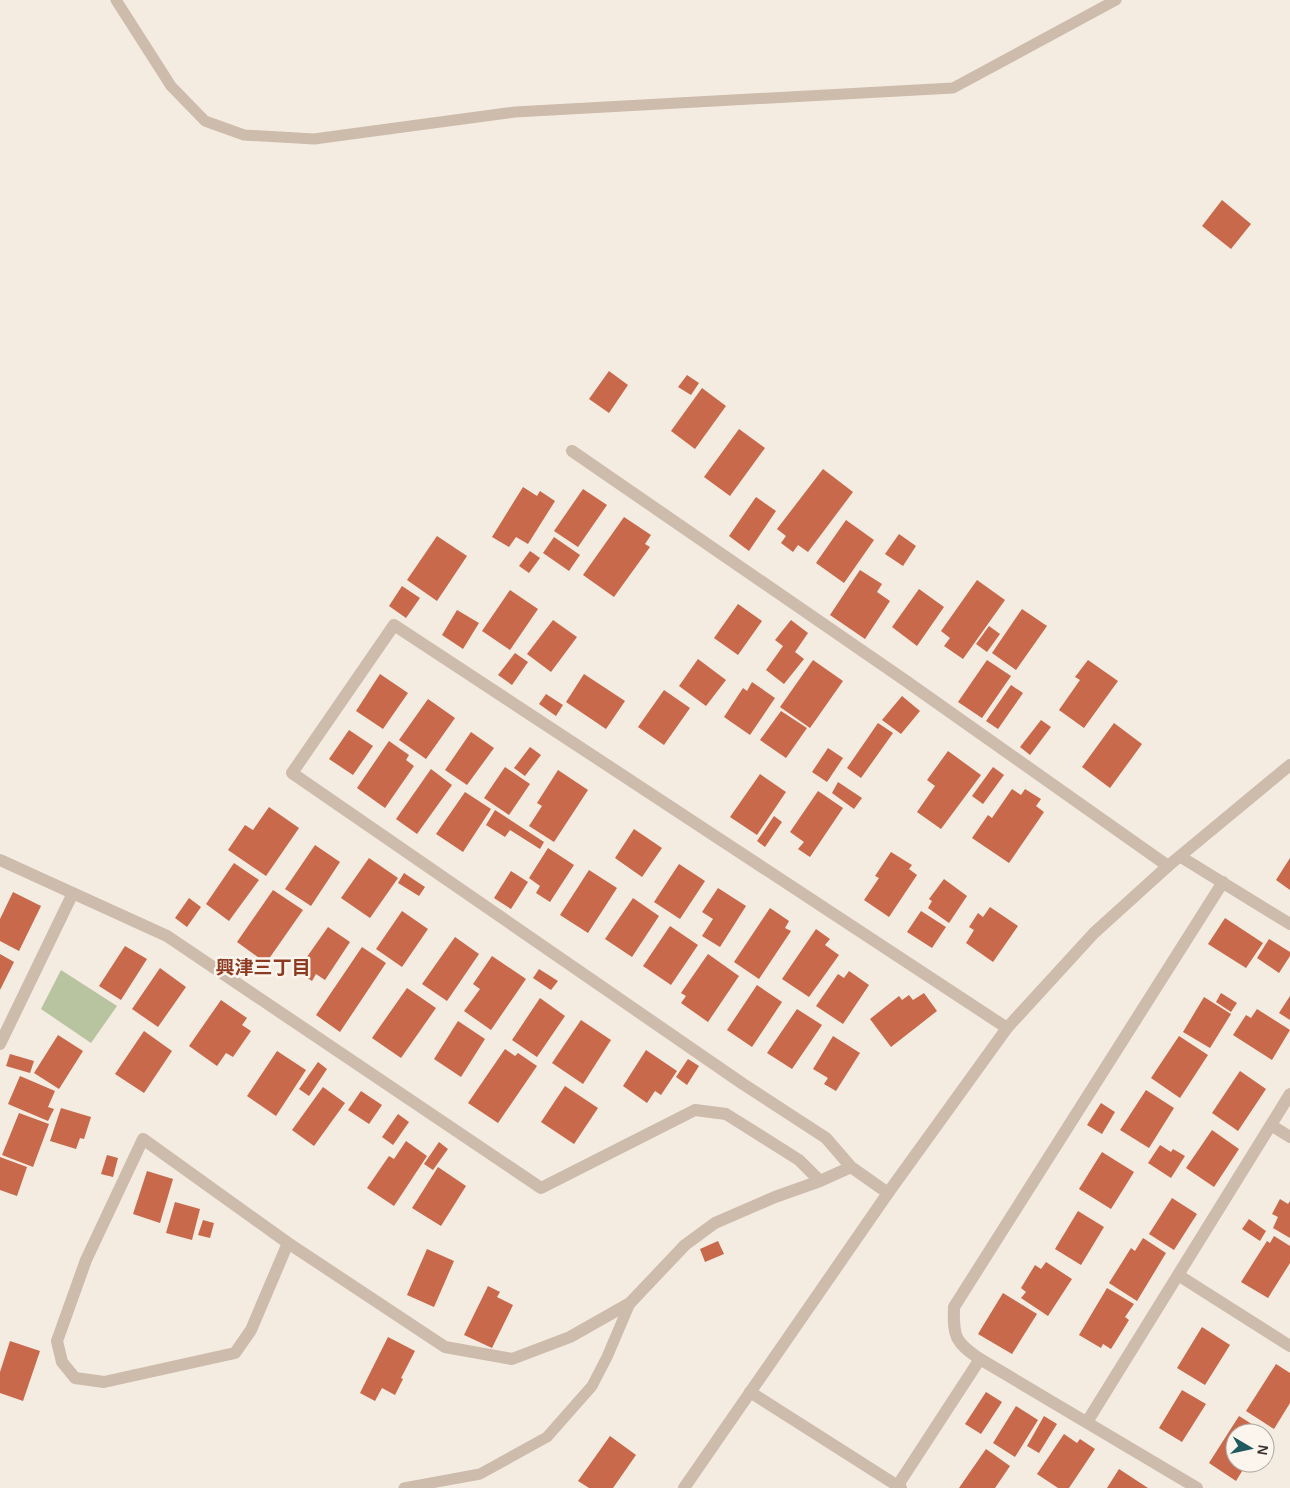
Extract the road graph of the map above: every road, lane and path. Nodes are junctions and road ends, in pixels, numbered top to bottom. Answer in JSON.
{"nodes":[{"id":1,"x":116,"y":0,"type":"edge"},
{"id":2,"x":1116,"y":0,"type":"edge"},
{"id":3,"x":572,"y":451,"type":"dead end"},
{"id":4,"x":1290,"y":765,"type":"edge"},
{"id":5,"x":1181,"y":857,"type":"junction"},
{"id":6,"x":0,"y":860,"type":"edge"},
{"id":7,"x":1168,"y":866,"type":"junction"},
{"id":8,"x":1223,"y":882,"type":"junction"},
{"id":9,"x":73,"y":893,"type":"junction"},
{"id":10,"x":1290,"y":924,"type":"edge"},
{"id":11,"x":1007,"y":1028,"type":"junction"},
{"id":12,"x":0,"y":1044,"type":"edge"},
{"id":13,"x":1290,"y":1094,"type":"edge"},
{"id":14,"x":1271,"y":1125,"type":"junction"},
{"id":15,"x":1290,"y":1137,"type":"edge"},
{"id":16,"x":851,"y":1167,"type":"junction"},
{"id":17,"x":820,"y":1181,"type":"junction"},
{"id":18,"x":888,"y":1193,"type":"junction"},
{"id":19,"x":288,"y":1243,"type":"junction"},
{"id":20,"x":1178,"y":1275,"type":"junction"},
{"id":21,"x":630,"y":1303,"type":"junction"},
{"id":22,"x":1290,"y":1346,"type":"edge"},
{"id":23,"x":980,"y":1359,"type":"junction"},
{"id":24,"x":750,"y":1392,"type":"junction"},
{"id":25,"x":1087,"y":1422,"type":"junction"},
{"id":26,"x":898,"y":1487,"type":"edge"},
{"id":27,"x":404,"y":1488,"type":"edge"},
{"id":28,"x":684,"y":1488,"type":"edge"},
{"id":29,"x":1197,"y":1488,"type":"edge"}],
"edges":[{"from":1,"to":2,"type":"lane"},
{"from":3,"to":7,"type":"street"},
{"from":4,"to":5,"type":"street"},
{"from":5,"to":7,"type":"street"},
{"from":5,"to":8,"type":"street"},
{"from":6,"to":9,"type":"street"},
{"from":7,"to":11,"type":"street"},
{"from":8,"to":10,"type":"street"},
{"from":8,"to":23,"type":"street"},
{"from":9,"to":12,"type":"street"},
{"from":9,"to":17,"type":"street"},
{"from":11,"to":16,"type":"street"},
{"from":11,"to":18,"type":"street"},
{"from":13,"to":14,"type":"street"},
{"from":14,"to":15,"type":"street"},
{"from":14,"to":20,"type":"street"},
{"from":16,"to":17,"type":"street"},
{"from":16,"to":18,"type":"street"},
{"from":17,"to":21,"type":"street"},
{"from":18,"to":24,"type":"street"},
{"from":19,"to":19,"type":"street"},
{"from":19,"to":21,"type":"street"},
{"from":20,"to":22,"type":"street"},
{"from":20,"to":25,"type":"street"},
{"from":21,"to":27,"type":"lane"},
{"from":23,"to":25,"type":"street"},
{"from":23,"to":26,"type":"street"},
{"from":24,"to":26,"type":"street"},
{"from":24,"to":28,"type":"street"},
{"from":25,"to":29,"type":"street"}]}
